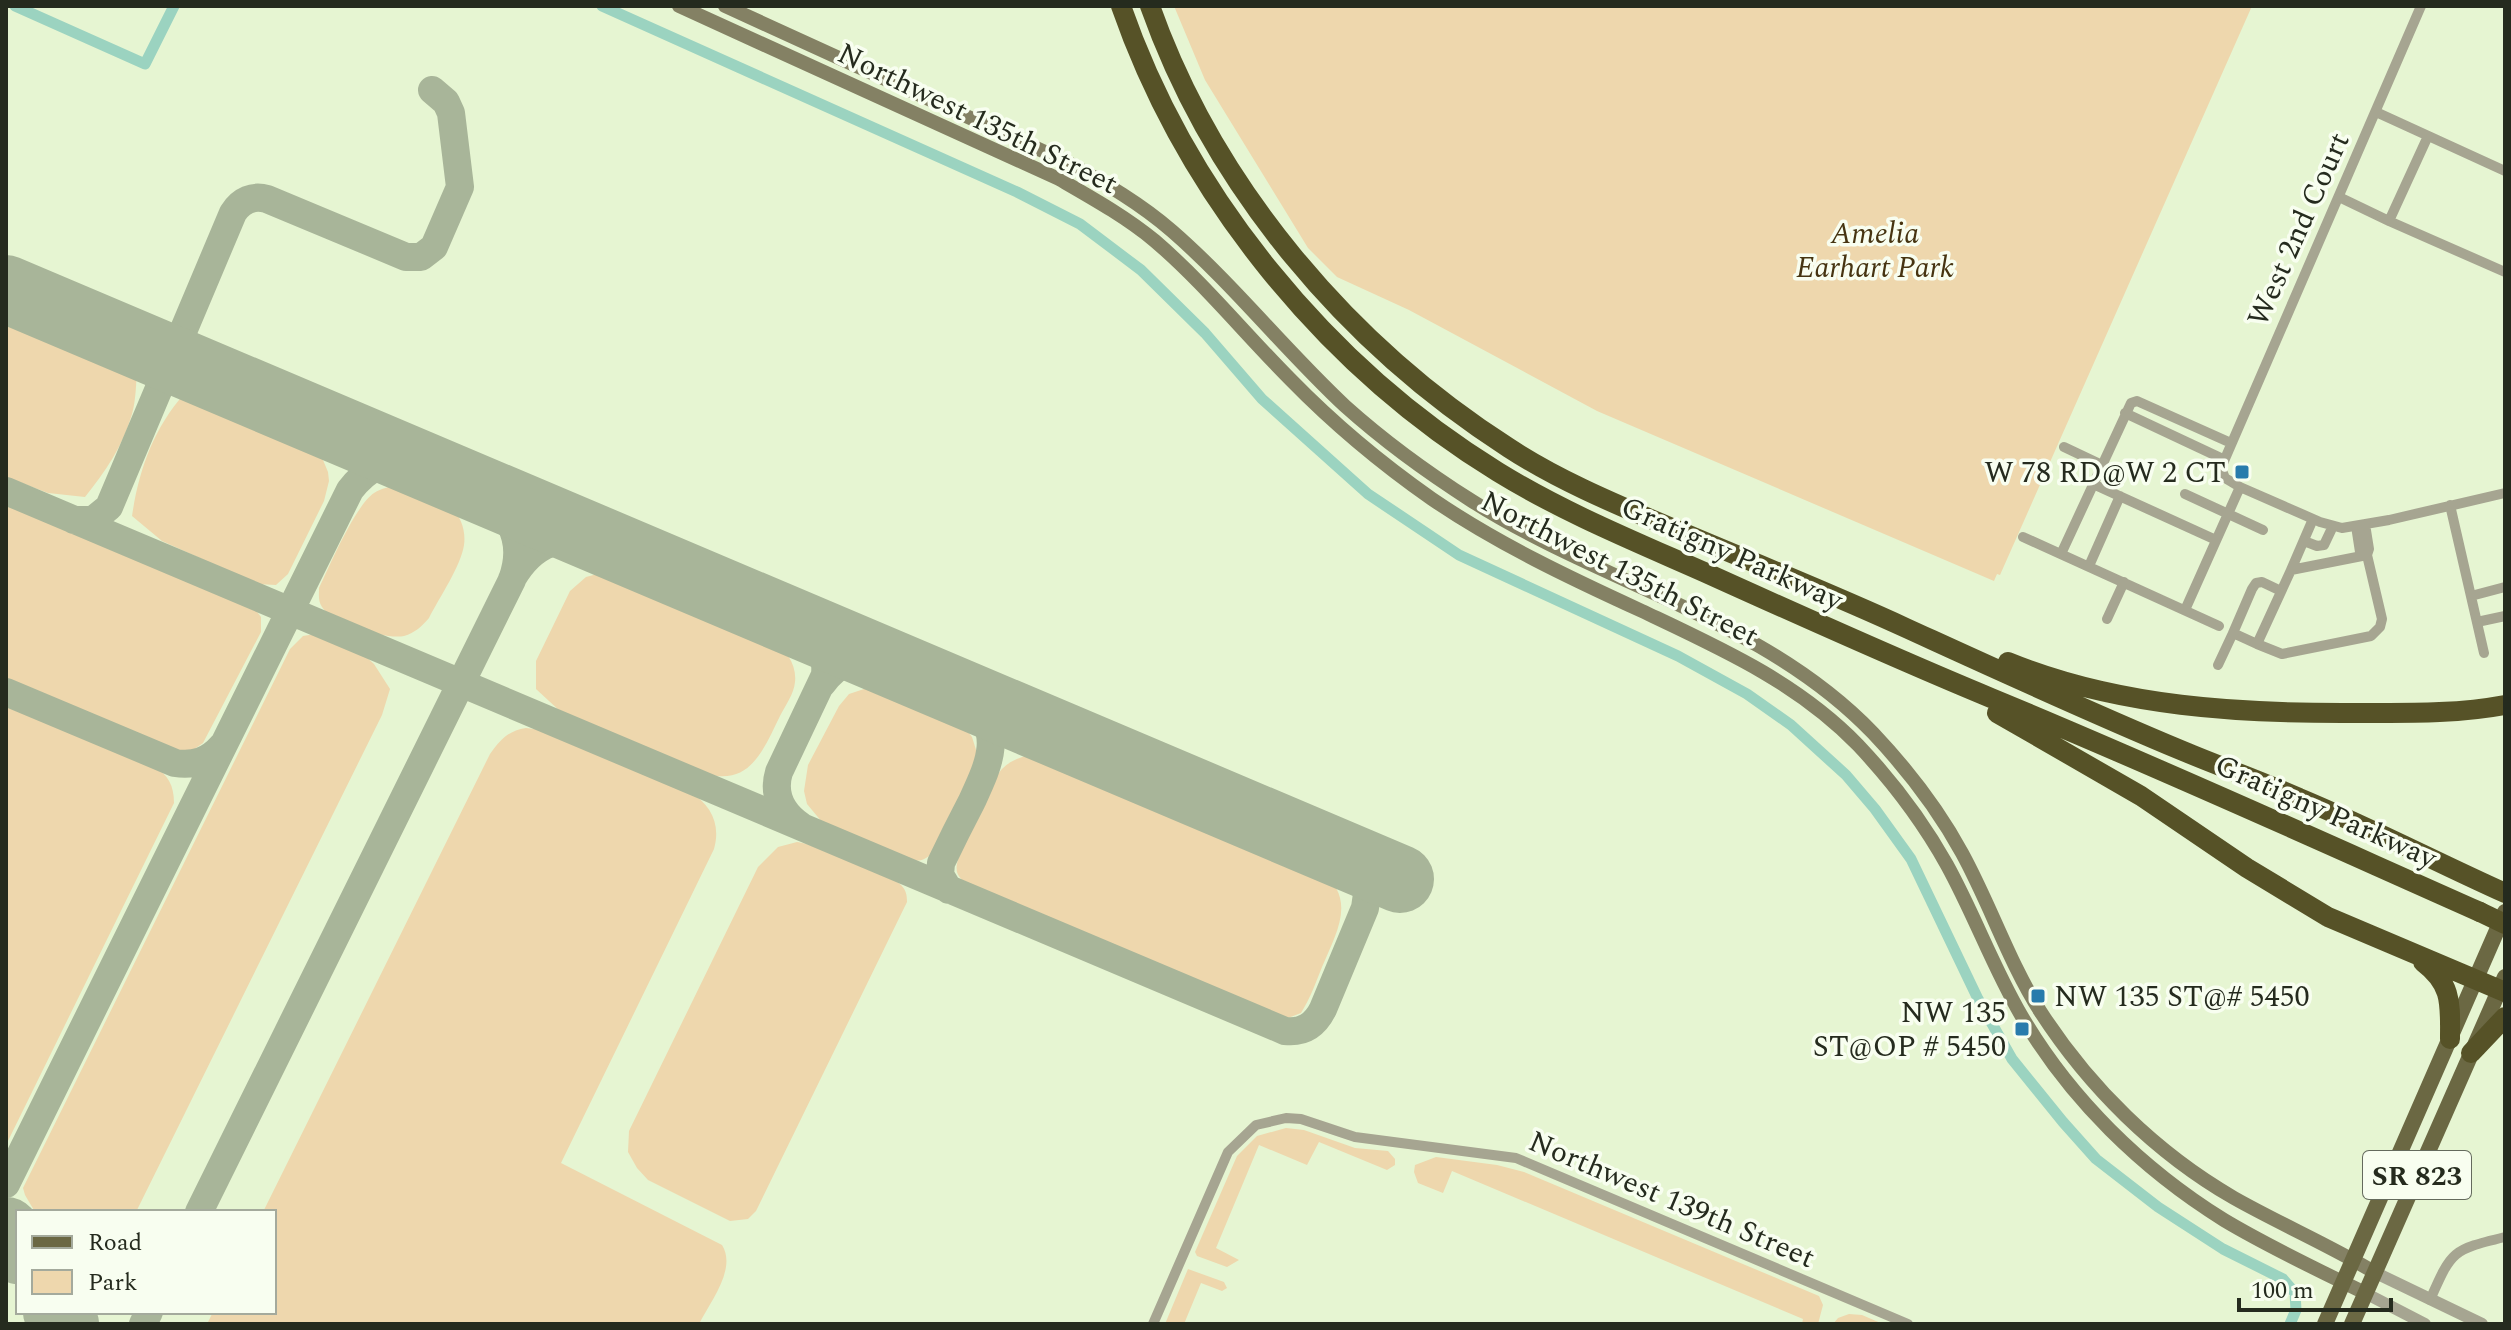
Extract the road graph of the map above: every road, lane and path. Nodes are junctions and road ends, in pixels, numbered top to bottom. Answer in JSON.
{"nodes":[{"id":1,"x":679,"y":6,"type":"edge"},
{"id":2,"x":725,"y":6,"type":"edge"},
{"id":3,"x":1121,"y":6,"type":"edge"},
{"id":4,"x":1150,"y":6,"type":"edge"},
{"id":5,"x":2421,"y":6,"type":"edge"},
{"id":6,"x":846,"y":61,"type":"junction"},
{"id":7,"x":837,"y":78,"type":"junction"},
{"id":8,"x":2376,"y":112,"type":"junction"},
{"id":9,"x":2428,"y":136,"type":"junction"},
{"id":10,"x":2505,"y":171,"type":"edge"},
{"id":11,"x":2339,"y":197,"type":"junction"},
{"id":12,"x":2389,"y":221,"type":"junction"},
{"id":13,"x":2505,"y":273,"type":"edge"},
{"id":14,"x":2125,"y":413,"type":"junction"},
{"id":15,"x":2206,"y":431,"type":"junction"},
{"id":16,"x":2231,"y":443,"type":"junction"},
{"id":17,"x":2064,"y":447,"type":"dead end"},
{"id":18,"x":2199,"y":448,"type":"junction"},
{"id":19,"x":2223,"y":459,"type":"junction"},
{"id":20,"x":2102,"y":465,"type":"junction"},
{"id":21,"x":2093,"y":484,"type":"junction"},
{"id":22,"x":2240,"y":487,"type":"junction"},
{"id":23,"x":2505,"y":493,"type":"edge"},
{"id":24,"x":2185,"y":494,"type":"dead end"},
{"id":25,"x":2120,"y":496,"type":"junction"},
{"id":26,"x":2450,"y":505,"type":"junction"},
{"id":27,"x":2228,"y":514,"type":"junction"},
{"id":28,"x":2313,"y":519,"type":"junction"},
{"id":29,"x":2333,"y":526,"type":"junction"},
{"id":30,"x":2358,"y":526,"type":"junction"},
{"id":31,"x":2263,"y":530,"type":"dead end"},
{"id":32,"x":2023,"y":537,"type":"dead end"},
{"id":33,"x":2216,"y":540,"type":"junction"},
{"id":34,"x":2304,"y":541,"type":"junction"},
{"id":35,"x":2061,"y":554,"type":"junction"},
{"id":36,"x":2367,"y":555,"type":"junction"},
{"id":37,"x":2089,"y":566,"type":"junction"},
{"id":38,"x":2291,"y":570,"type":"junction"},
{"id":39,"x":2124,"y":582,"type":"junction"},
{"id":40,"x":2505,"y":587,"type":"edge"},
{"id":41,"x":2281,"y":591,"type":"junction"},
{"id":42,"x":2471,"y":596,"type":"junction"},
{"id":43,"x":2185,"y":610,"type":"junction"},
{"id":44,"x":2505,"y":616,"type":"edge"},
{"id":45,"x":2107,"y":619,"type":"dead end"},
{"id":46,"x":2477,"y":622,"type":"junction"},
{"id":47,"x":2219,"y":626,"type":"dead end"},
{"id":48,"x":1904,"y":627,"type":"junction"},
{"id":49,"x":2233,"y":633,"type":"junction"},
{"id":50,"x":2257,"y":644,"type":"junction"},
{"id":51,"x":2484,"y":653,"type":"dead end"},
{"id":52,"x":2218,"y":665,"type":"dead end"},
{"id":53,"x":1928,"y":673,"type":"junction"},
{"id":54,"x":2505,"y":705,"type":"edge"},
{"id":55,"x":2500,"y":885,"type":"edge"},
{"id":56,"x":2505,"y":912,"type":"edge"},
{"id":57,"x":2505,"y":924,"type":"edge"},
{"id":58,"x":2413,"y":954,"type":"junction"},
{"id":59,"x":2476,"y":978,"type":"junction"},
{"id":60,"x":2503,"y":986,"type":"edge"},
{"id":61,"x":2505,"y":1017,"type":"edge"},
{"id":62,"x":2450,"y":1039,"type":"junction"},
{"id":63,"x":2471,"y":1053,"type":"junction"},
{"id":64,"x":2505,"y":1237,"type":"edge"},
{"id":65,"x":2352,"y":1258,"type":"junction"},
{"id":66,"x":2374,"y":1272,"type":"junction"},
{"id":67,"x":2343,"y":1282,"type":"junction"},
{"id":68,"x":2365,"y":1293,"type":"junction"},
{"id":69,"x":2430,"y":1300,"type":"junction"},
{"id":70,"x":1153,"y":1324,"type":"edge"},
{"id":71,"x":1908,"y":1324,"type":"edge"},
{"id":72,"x":2325,"y":1324,"type":"edge"},
{"id":73,"x":2352,"y":1324,"type":"edge"},
{"id":74,"x":2425,"y":1324,"type":"edge"},
{"id":75,"x":2482,"y":1324,"type":"edge"}],
"edges":[{"from":1,"to":7,"type":"main road","name":"Northwest 135th Street"},
{"from":2,"to":6,"type":"main road","name":"Northwest 135th Street"},
{"from":3,"to":53,"type":"highway","name":"Gratigny Parkway"},
{"from":4,"to":48,"type":"highway","name":"Gratigny Parkway"},
{"from":5,"to":8,"type":"street","name":"West 2nd Court"},
{"from":6,"to":7,"type":"main road"},
{"from":6,"to":65,"type":"main road","name":"Northwest 135th Street"},
{"from":7,"to":67,"type":"main road","name":"Northwest 135th Street"},
{"from":8,"to":9,"type":"street"},
{"from":8,"to":11,"type":"street","name":"West 2nd Court"},
{"from":9,"to":10,"type":"street"},
{"from":9,"to":12,"type":"street"},
{"from":11,"to":12,"type":"street"},
{"from":11,"to":16,"type":"street","name":"West 2nd Court"},
{"from":12,"to":13,"type":"street"},
{"from":14,"to":15,"type":"street"},
{"from":14,"to":18,"type":"street"},
{"from":14,"to":20,"type":"street"},
{"from":15,"to":16,"type":"street"},
{"from":15,"to":18,"type":"street"},
{"from":16,"to":19,"type":"street","name":"West 2nd Court"},
{"from":17,"to":20,"type":"street"},
{"from":18,"to":19,"type":"street"},
{"from":19,"to":22,"type":"street","name":"West 2nd Court"},
{"from":20,"to":21,"type":"street"},
{"from":21,"to":25,"type":"street"},
{"from":21,"to":35,"type":"street"},
{"from":22,"to":27,"type":"street"},
{"from":22,"to":28,"type":"street"},
{"from":23,"to":26,"type":"street"},
{"from":24,"to":27,"type":"street"},
{"from":25,"to":33,"type":"street"},
{"from":25,"to":37,"type":"street"},
{"from":26,"to":30,"type":"street"},
{"from":26,"to":42,"type":"street"},
{"from":27,"to":31,"type":"street"},
{"from":27,"to":33,"type":"street"},
{"from":28,"to":29,"type":"street"},
{"from":28,"to":34,"type":"street"},
{"from":29,"to":30,"type":"street"},
{"from":29,"to":34,"type":"street"},
{"from":30,"to":36,"type":"street"},
{"from":32,"to":35,"type":"street"},
{"from":33,"to":43,"type":"street"},
{"from":34,"to":38,"type":"street"},
{"from":35,"to":37,"type":"street"},
{"from":36,"to":38,"type":"street"},
{"from":36,"to":50,"type":"street"},
{"from":37,"to":39,"type":"street"},
{"from":38,"to":41,"type":"street"},
{"from":39,"to":43,"type":"street"},
{"from":39,"to":45,"type":"street"},
{"from":40,"to":42,"type":"street"},
{"from":41,"to":49,"type":"street"},
{"from":41,"to":50,"type":"street"},
{"from":42,"to":46,"type":"street"},
{"from":43,"to":47,"type":"street"},
{"from":44,"to":46,"type":"street"},
{"from":46,"to":51,"type":"street"},
{"from":48,"to":54,"type":"highway"},
{"from":48,"to":55,"type":"highway","name":"Gratigny Parkway"},
{"from":49,"to":50,"type":"street"},
{"from":49,"to":52,"type":"street"},
{"from":53,"to":57,"type":"highway","name":"Gratigny Parkway","bridge":true},
{"from":53,"to":58,"type":"highway"},
{"from":56,"to":59,"type":"main road","number":"SR 823"},
{"from":58,"to":59,"type":"highway"},
{"from":58,"to":62,"type":"highway"},
{"from":59,"to":60,"type":"highway"},
{"from":59,"to":62,"type":"main road","number":"SR 823"},
{"from":60,"to":63,"type":"main road","number":"SR 823"},
{"from":61,"to":63,"type":"highway"},
{"from":62,"to":65,"type":"main road","number":"SR 823"},
{"from":63,"to":66,"type":"main road","number":"SR 823"},
{"from":64,"to":69,"type":"street"},
{"from":65,"to":66,"type":"main road","name":"Northwest 135th Street"},
{"from":65,"to":67,"type":"main road","number":"SR 823"},
{"from":66,"to":68,"type":"main road","number":"SR 823"},
{"from":66,"to":69,"type":"street"},
{"from":67,"to":68,"type":"main road","name":"Northwest 135th Street"},
{"from":67,"to":72,"type":"main road","number":"SR 823"},
{"from":68,"to":73,"type":"main road","number":"SR 823"},
{"from":68,"to":74,"type":"street"},
{"from":69,"to":75,"type":"street"},
{"from":70,"to":71,"type":"street","name":"Northwest 139th Street"}]}
